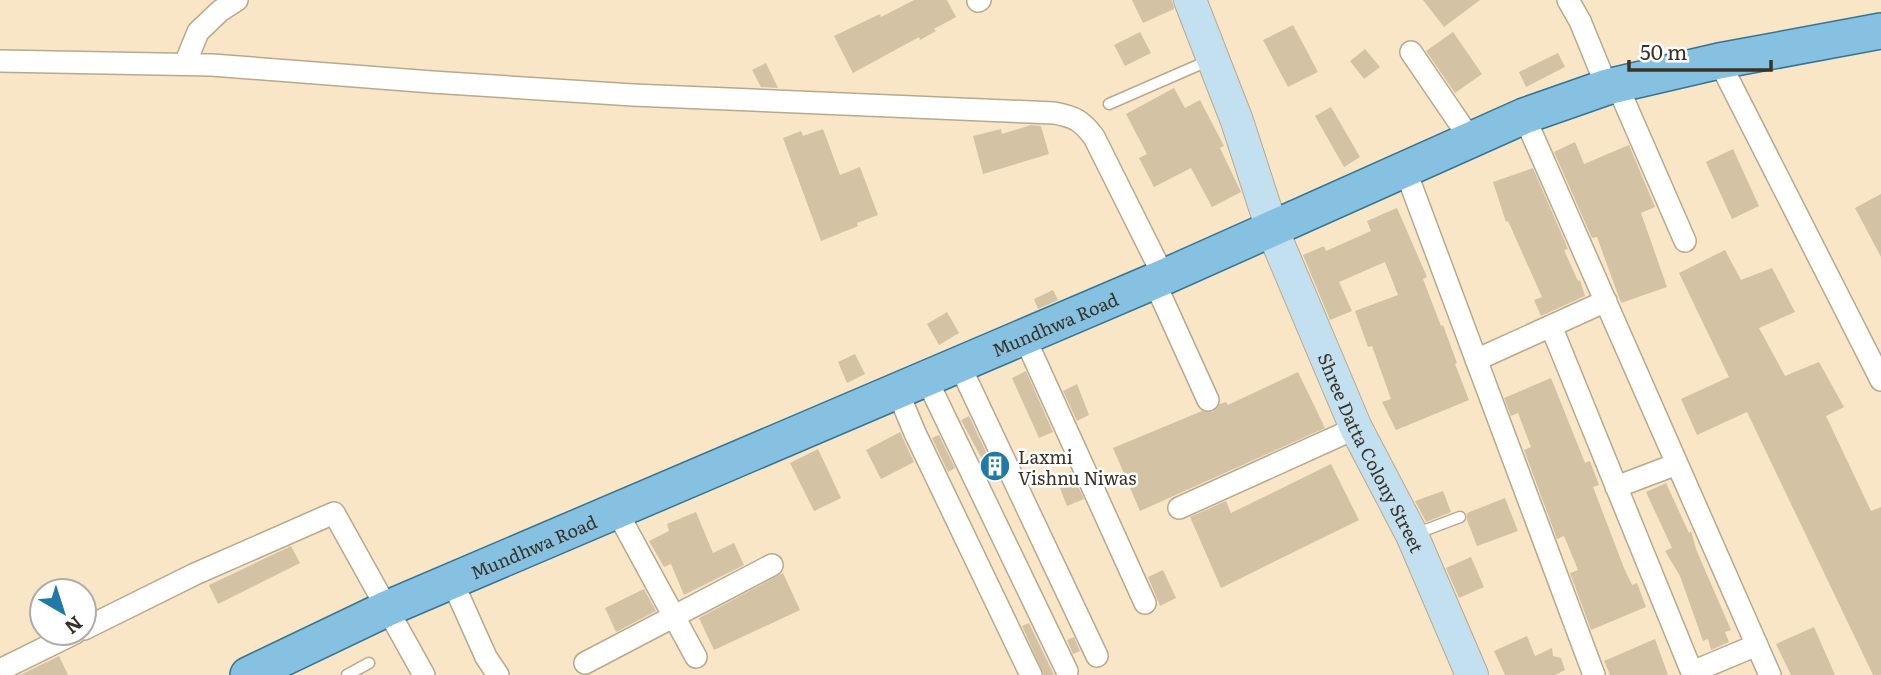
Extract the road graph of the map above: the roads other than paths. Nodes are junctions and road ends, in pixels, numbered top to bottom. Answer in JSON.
{"nodes":[{"id":1,"x":1190,"y":0,"type":"edge"},
{"id":2,"x":1568,"y":0,"type":"edge"},
{"id":3,"x":222,"y":4,"type":"edge"},
{"id":4,"x":1881,"y":31,"type":"edge"},
{"id":5,"x":1410,"y":52,"type":"dead end"},
{"id":6,"x":1213,"y":59,"type":"junction"},
{"id":7,"x":0,"y":61,"type":"edge"},
{"id":8,"x":1719,"y":61,"type":"junction"},
{"id":9,"x":184,"y":64,"type":"junction"},
{"id":10,"x":1612,"y":86,"type":"junction"},
{"id":11,"x":1109,"y":104,"type":"dead end"},
{"id":12,"x":1524,"y":116,"type":"junction"},
{"id":13,"x":1471,"y":140,"type":"junction"},
{"id":14,"x":1405,"y":169,"type":"junction"},
{"id":15,"x":1272,"y":229,"type":"junction"},
{"id":16,"x":1685,"y":241,"type":"dead end"},
{"id":17,"x":1159,"y":279,"type":"junction"},
{"id":18,"x":1606,"y":301,"type":"junction"},
{"id":19,"x":1551,"y":327,"type":"junction"},
{"id":20,"x":1024,"y":336,"type":"junction"},
{"id":21,"x":1476,"y":360,"type":"junction"},
{"id":22,"x":959,"y":364,"type":"junction"},
{"id":23,"x":1881,"y":380,"type":"edge"},
{"id":24,"x":911,"y":384,"type":"junction"},
{"id":25,"x":1208,"y":400,"type":"dead end"},
{"id":26,"x":1356,"y":428,"type":"junction"},
{"id":27,"x":1677,"y":464,"type":"junction"},
{"id":28,"x":1616,"y":487,"type":"junction"},
{"id":29,"x":1179,"y":508,"type":"dead end"},
{"id":30,"x":616,"y":510,"type":"junction"},
{"id":31,"x":1460,"y":517,"type":"dead end"},
{"id":32,"x":1412,"y":535,"type":"junction"},
{"id":33,"x":772,"y":565,"type":"dead end"},
{"id":34,"x":452,"y":581,"type":"junction"},
{"id":35,"x":1145,"y":603,"type":"dead end"},
{"id":36,"x":386,"y":608,"type":"junction"},
{"id":37,"x":674,"y":615,"type":"junction"},
{"id":38,"x":98,"y":622,"type":"edge"},
{"id":39,"x":1757,"y":645,"type":"junction"},
{"id":40,"x":47,"y":647,"type":"edge"},
{"id":41,"x":1097,"y":656,"type":"dead end"},
{"id":42,"x":696,"y":657,"type":"dead end"},
{"id":43,"x":369,"y":663,"type":"dead end"},
{"id":44,"x":585,"y":663,"type":"dead end"},
{"id":45,"x":0,"y":670,"type":"edge"},
{"id":46,"x":1067,"y":671,"type":"dead end"},
{"id":47,"x":1692,"y":674,"type":"edge"},
{"id":48,"x":248,"y":675,"type":"edge"},
{"id":49,"x":347,"y":675,"type":"edge"},
{"id":50,"x":424,"y":675,"type":"edge"},
{"id":51,"x":498,"y":675,"type":"edge"},
{"id":52,"x":1031,"y":675,"type":"edge"},
{"id":53,"x":1472,"y":675,"type":"edge"},
{"id":54,"x":1594,"y":675,"type":"edge"},
{"id":55,"x":1770,"y":675,"type":"edge"}],
"edges":[{"from":1,"to":6,"type":"street","name":"Shree Datta Colony Street"},
{"from":2,"to":10,"type":"street"},
{"from":3,"to":9,"type":"street"},
{"from":4,"to":8,"type":"main road","name":"Mundhwa Road"},
{"from":5,"to":13,"type":"street"},
{"from":6,"to":11,"type":"lane"},
{"from":6,"to":15,"type":"street","name":"Shree Datta Colony Street"},
{"from":7,"to":9,"type":"street"},
{"from":8,"to":10,"type":"main road","name":"Mundhwa Road"},
{"from":8,"to":23,"type":"street"},
{"from":9,"to":17,"type":"street"},
{"from":10,"to":12,"type":"main road","name":"Mundhwa Road"},
{"from":10,"to":16,"type":"street"},
{"from":12,"to":13,"type":"main road","name":"Mundhwa Road"},
{"from":12,"to":18,"type":"street"},
{"from":13,"to":14,"type":"main road","name":"Mundhwa Road"},
{"from":14,"to":15,"type":"main road","name":"Mundhwa Road"},
{"from":14,"to":21,"type":"street"},
{"from":15,"to":17,"type":"main road","name":"Mundhwa Road"},
{"from":15,"to":26,"type":"street","name":"Shree Datta Colony Street"},
{"from":17,"to":20,"type":"main road","name":"Mundhwa Road"},
{"from":17,"to":25,"type":"street"},
{"from":18,"to":19,"type":"street"},
{"from":18,"to":27,"type":"street"},
{"from":19,"to":21,"type":"street"},
{"from":19,"to":28,"type":"street"},
{"from":20,"to":22,"type":"main road","name":"Mundhwa Road"},
{"from":20,"to":35,"type":"street"},
{"from":21,"to":54,"type":"street"},
{"from":22,"to":24,"type":"main road","name":"Mundhwa Road"},
{"from":22,"to":41,"type":"street"},
{"from":24,"to":30,"type":"main road","name":"Mundhwa Road"},
{"from":24,"to":46,"type":"street"},
{"from":24,"to":52,"type":"street"},
{"from":26,"to":29,"type":"street"},
{"from":26,"to":32,"type":"street","name":"Shree Datta Colony Street"},
{"from":27,"to":28,"type":"street"},
{"from":27,"to":39,"type":"street"},
{"from":28,"to":47,"type":"street"},
{"from":30,"to":34,"type":"main road","name":"Mundhwa Road"},
{"from":30,"to":37,"type":"street"},
{"from":31,"to":32,"type":"lane"},
{"from":32,"to":53,"type":"street","name":"Shree Datta Colony Street"},
{"from":33,"to":37,"type":"street"},
{"from":34,"to":36,"type":"main road","name":"Mundhwa Road"},
{"from":34,"to":51,"type":"street"},
{"from":36,"to":38,"type":"street"},
{"from":36,"to":48,"type":"main road","name":"Mundhwa Road"},
{"from":36,"to":50,"type":"street"},
{"from":37,"to":42,"type":"street"},
{"from":37,"to":44,"type":"street"},
{"from":39,"to":47,"type":"street"},
{"from":39,"to":55,"type":"street"},
{"from":40,"to":45,"type":"street"},
{"from":43,"to":49,"type":"lane"}]}
